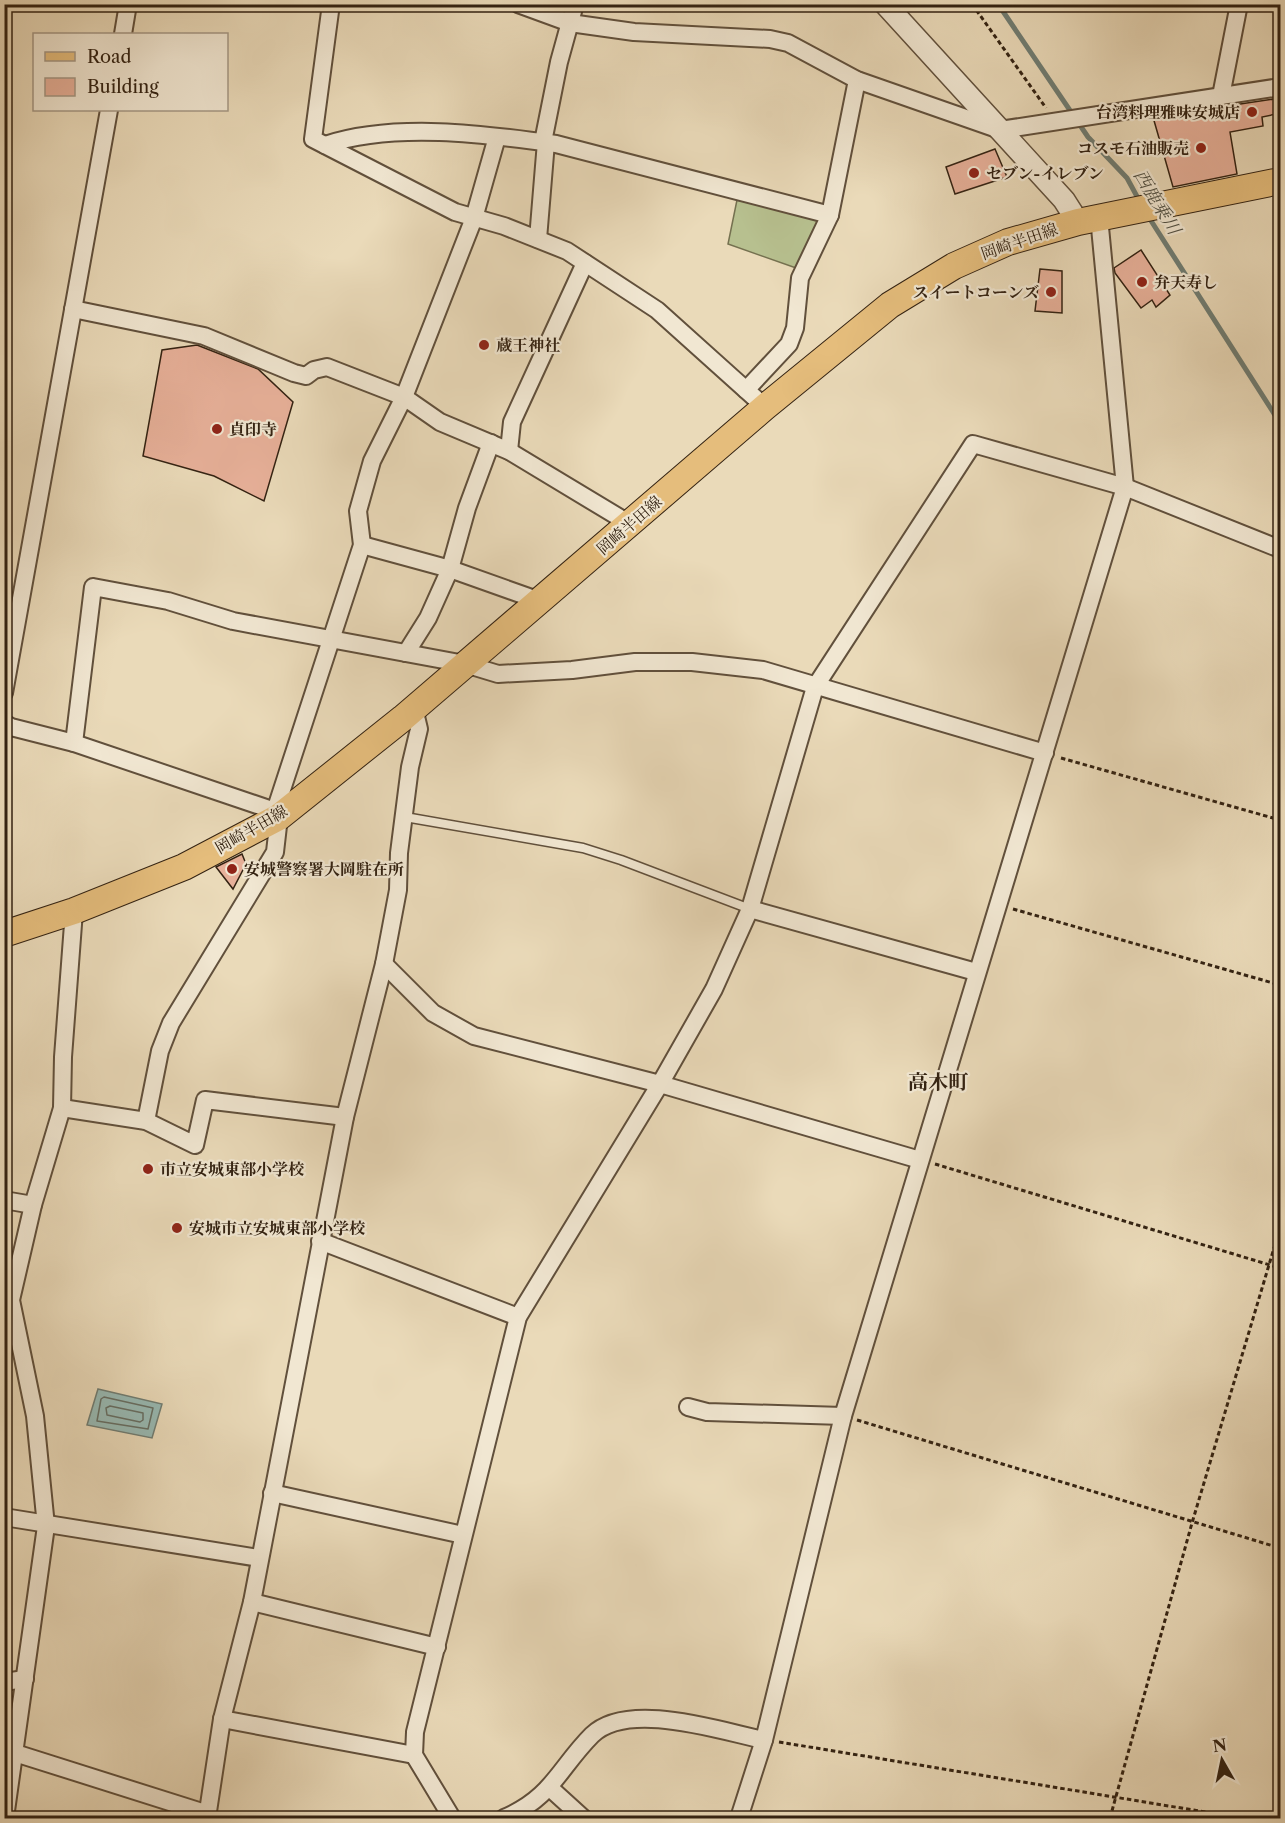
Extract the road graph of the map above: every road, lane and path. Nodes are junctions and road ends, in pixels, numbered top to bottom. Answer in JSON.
{"nodes":[{"id":1,"x":128,"y":4,"type":"edge"},
{"id":2,"x":331,"y":4,"type":"edge"},
{"id":3,"x":518,"y":4,"type":"edge"},
{"id":4,"x":576,"y":4,"type":"edge"},
{"id":5,"x":885,"y":4,"type":"edge"},
{"id":6,"x":972,"y":4,"type":"edge"},
{"id":7,"x":1239,"y":4,"type":"edge"},
{"id":8,"x":570,"y":23,"type":"junction"},
{"id":9,"x":123,"y":33,"type":"edge"},
{"id":10,"x":857,"y":80,"type":"junction"},
{"id":11,"x":1281,"y":87,"type":"edge"},
{"id":12,"x":1221,"y":96,"type":"junction"},
{"id":13,"x":109,"y":111,"type":"edge"},
{"id":14,"x":1055,"y":122,"type":"junction"},
{"id":15,"x":1000,"y":130,"type":"junction"},
{"id":16,"x":497,"y":137,"type":"junction"},
{"id":17,"x":545,"y":142,"type":"junction"},
{"id":18,"x":325,"y":145,"type":"junction"},
{"id":19,"x":1281,"y":180,"type":"edge"},
{"id":20,"x":830,"y":215,"type":"junction"},
{"id":21,"x":474,"y":218,"type":"junction"},
{"id":22,"x":1089,"y":220,"type":"junction"},
{"id":23,"x":538,"y":239,"type":"junction"},
{"id":24,"x":585,"y":262,"type":"junction"},
{"id":25,"x":73,"y":309,"type":"junction"},
{"id":26,"x":746,"y":390,"type":"junction"},
{"id":27,"x":404,"y":397,"type":"junction"},
{"id":28,"x":765,"y":407,"type":"junction"},
{"id":29,"x":491,"y":443,"type":"junction"},
{"id":30,"x":509,"y":451,"type":"junction"},
{"id":31,"x":1125,"y":487,"type":"junction"},
{"id":32,"x":630,"y":524,"type":"junction"},
{"id":33,"x":362,"y":545,"type":"junction"},
{"id":34,"x":1281,"y":549,"type":"edge"},
{"id":35,"x":450,"y":569,"type":"junction"},
{"id":36,"x":540,"y":601,"type":"junction"},
{"id":37,"x":331,"y":637,"type":"junction"},
{"id":38,"x":406,"y":653,"type":"junction"},
{"id":39,"x":465,"y":664,"type":"junction"},
{"id":40,"x":815,"y":687,"type":"junction"},
{"id":41,"x":4,"y":693,"type":"edge"},
{"id":42,"x":414,"y":708,"type":"junction"},
{"id":43,"x":4,"y":723,"type":"edge"},
{"id":44,"x":74,"y":743,"type":"junction"},
{"id":45,"x":1045,"y":753,"type":"junction"},
{"id":46,"x":277,"y":814,"type":"junction"},
{"id":47,"x":405,"y":817,"type":"junction"},
{"id":48,"x":1281,"y":820,"type":"edge"},
{"id":49,"x":997,"y":905,"type":"junction"},
{"id":50,"x":750,"y":909,"type":"junction"},
{"id":51,"x":74,"y":911,"type":"junction"},
{"id":52,"x":4,"y":934,"type":"edge"},
{"id":53,"x":384,"y":964,"type":"junction"},
{"id":54,"x":976,"y":972,"type":"junction"},
{"id":55,"x":1281,"y":985,"type":"edge"},
{"id":56,"x":660,"y":1084,"type":"junction"},
{"id":57,"x":62,"y":1108,"type":"junction"},
{"id":58,"x":345,"y":1117,"type":"junction"},
{"id":59,"x":146,"y":1121,"type":"junction"},
{"id":60,"x":920,"y":1160,"type":"junction"},
{"id":61,"x":4,"y":1200,"type":"edge"},
{"id":62,"x":33,"y":1205,"type":"junction"},
{"id":63,"x":1281,"y":1228,"type":"edge"},
{"id":64,"x":320,"y":1241,"type":"junction"},
{"id":65,"x":1269,"y":1265,"type":"junction"},
{"id":66,"x":1281,"y":1268,"type":"edge"},
{"id":67,"x":518,"y":1317,"type":"junction"},
{"id":68,"x":688,"y":1407,"type":"dead end"},
{"id":69,"x":843,"y":1416,"type":"junction"},
{"id":70,"x":272,"y":1493,"type":"junction"},
{"id":71,"x":4,"y":1517,"type":"edge"},
{"id":72,"x":1192,"y":1523,"type":"junction"},
{"id":73,"x":46,"y":1526,"type":"junction"},
{"id":74,"x":463,"y":1535,"type":"junction"},
{"id":75,"x":1281,"y":1548,"type":"edge"},
{"id":76,"x":260,"y":1558,"type":"junction"},
{"id":77,"x":252,"y":1602,"type":"junction"},
{"id":78,"x":437,"y":1647,"type":"junction"},
{"id":79,"x":25,"y":1679,"type":"junction"},
{"id":80,"x":4,"y":1682,"type":"edge"},
{"id":81,"x":222,"y":1719,"type":"junction"},
{"id":82,"x":764,"y":1740,"type":"junction"},
{"id":83,"x":15,"y":1754,"type":"junction"},
{"id":84,"x":414,"y":1755,"type":"junction"},
{"id":85,"x":550,"y":1788,"type":"junction"},
{"id":86,"x":1116,"y":1800,"type":"junction"},
{"id":87,"x":207,"y":1816,"type":"edge"},
{"id":88,"x":5,"y":1818,"type":"edge"},
{"id":89,"x":452,"y":1818,"type":"edge"},
{"id":90,"x":504,"y":1818,"type":"edge"},
{"id":91,"x":583,"y":1818,"type":"edge"},
{"id":92,"x":739,"y":1818,"type":"edge"},
{"id":93,"x":1110,"y":1818,"type":"edge"},
{"id":94,"x":1242,"y":1818,"type":"edge"}],
"edges":[{"from":1,"to":9,"type":"street"},
{"from":2,"to":18,"type":"street"},
{"from":3,"to":8,"type":"street"},
{"from":4,"to":8,"type":"street"},
{"from":5,"to":15,"type":"street"},
{"from":6,"to":14,"type":"path"},
{"from":7,"to":12,"type":"street"},
{"from":8,"to":10,"type":"street"},
{"from":8,"to":17,"type":"street"},
{"from":10,"to":15,"type":"street"},
{"from":10,"to":20,"type":"street"},
{"from":11,"to":12,"type":"street"},
{"from":12,"to":14,"type":"street"},
{"from":13,"to":25,"type":"street"},
{"from":14,"to":15,"type":"street"},
{"from":15,"to":22,"type":"street"},
{"from":16,"to":17,"type":"street"},
{"from":16,"to":18,"type":"street"},
{"from":16,"to":21,"type":"street"},
{"from":17,"to":20,"type":"street"},
{"from":17,"to":23,"type":"street"},
{"from":18,"to":21,"type":"street"},
{"from":19,"to":22,"type":"main road","name":"岡崎半田線"},
{"from":20,"to":26,"type":"street"},
{"from":21,"to":23,"type":"street"},
{"from":21,"to":27,"type":"street"},
{"from":22,"to":28,"type":"main road","name":"岡崎半田線"},
{"from":22,"to":31,"type":"street"},
{"from":23,"to":24,"type":"street"},
{"from":24,"to":26,"type":"street"},
{"from":24,"to":30,"type":"street"},
{"from":25,"to":27,"type":"street"},
{"from":25,"to":41,"type":"street"},
{"from":26,"to":28,"type":"street"},
{"from":27,"to":29,"type":"street"},
{"from":27,"to":33,"type":"street"},
{"from":28,"to":32,"type":"main road","name":"岡崎半田線"},
{"from":29,"to":30,"type":"street"},
{"from":29,"to":35,"type":"street"},
{"from":30,"to":32,"type":"street"},
{"from":31,"to":34,"type":"street"},
{"from":31,"to":40,"type":"street"},
{"from":31,"to":45,"type":"street"},
{"from":32,"to":36,"type":"main road","name":"岡崎半田線"},
{"from":33,"to":35,"type":"street"},
{"from":33,"to":37,"type":"street"},
{"from":35,"to":36,"type":"street"},
{"from":35,"to":38,"type":"street"},
{"from":36,"to":39,"type":"main road","name":"岡崎半田線"},
{"from":37,"to":38,"type":"street"},
{"from":37,"to":44,"type":"street"},
{"from":37,"to":46,"type":"street"},
{"from":38,"to":39,"type":"street"},
{"from":39,"to":40,"type":"street"},
{"from":39,"to":42,"type":"main road","name":"岡崎半田線"},
{"from":40,"to":45,"type":"street"},
{"from":40,"to":50,"type":"street"},
{"from":42,"to":46,"type":"main road","name":"岡崎半田線"},
{"from":42,"to":47,"type":"street"},
{"from":43,"to":44,"type":"street"},
{"from":44,"to":46,"type":"street"},
{"from":45,"to":48,"type":"path"},
{"from":45,"to":49,"type":"street"},
{"from":46,"to":51,"type":"main road","name":"岡崎半田線"},
{"from":46,"to":59,"type":"street"},
{"from":47,"to":50,"type":"lane"},
{"from":47,"to":53,"type":"street"},
{"from":49,"to":54,"type":"street"},
{"from":49,"to":55,"type":"path"},
{"from":50,"to":54,"type":"street"},
{"from":50,"to":56,"type":"street"},
{"from":51,"to":52,"type":"main road","name":"岡崎半田線"},
{"from":51,"to":57,"type":"street"},
{"from":53,"to":56,"type":"street"},
{"from":53,"to":58,"type":"street"},
{"from":54,"to":60,"type":"street"},
{"from":56,"to":60,"type":"street"},
{"from":56,"to":67,"type":"street"},
{"from":57,"to":59,"type":"street"},
{"from":57,"to":62,"type":"street"},
{"from":58,"to":59,"type":"street"},
{"from":58,"to":64,"type":"street"},
{"from":60,"to":65,"type":"path"},
{"from":60,"to":69,"type":"street"},
{"from":61,"to":62,"type":"street"},
{"from":62,"to":73,"type":"street"},
{"from":63,"to":65,"type":"path"},
{"from":64,"to":67,"type":"street"},
{"from":64,"to":70,"type":"street"},
{"from":65,"to":66,"type":"path"},
{"from":65,"to":72,"type":"path"},
{"from":67,"to":74,"type":"street"},
{"from":68,"to":69,"type":"street"},
{"from":69,"to":72,"type":"path"},
{"from":69,"to":82,"type":"street"},
{"from":70,"to":74,"type":"street"},
{"from":70,"to":76,"type":"street"},
{"from":71,"to":73,"type":"street"},
{"from":72,"to":75,"type":"path"},
{"from":72,"to":86,"type":"path"},
{"from":73,"to":76,"type":"street"},
{"from":73,"to":79,"type":"street"},
{"from":74,"to":78,"type":"street"},
{"from":76,"to":77,"type":"street"},
{"from":77,"to":78,"type":"street"},
{"from":77,"to":81,"type":"street"},
{"from":78,"to":84,"type":"street"},
{"from":79,"to":80,"type":"street"},
{"from":79,"to":83,"type":"street"},
{"from":81,"to":84,"type":"street"},
{"from":81,"to":87,"type":"street"},
{"from":82,"to":85,"type":"street"},
{"from":82,"to":86,"type":"path"},
{"from":82,"to":92,"type":"street"},
{"from":83,"to":87,"type":"street"},
{"from":83,"to":88,"type":"street"},
{"from":84,"to":89,"type":"street"},
{"from":85,"to":90,"type":"street"},
{"from":85,"to":91,"type":"street"},
{"from":86,"to":93,"type":"path"},
{"from":86,"to":94,"type":"path"}]}
